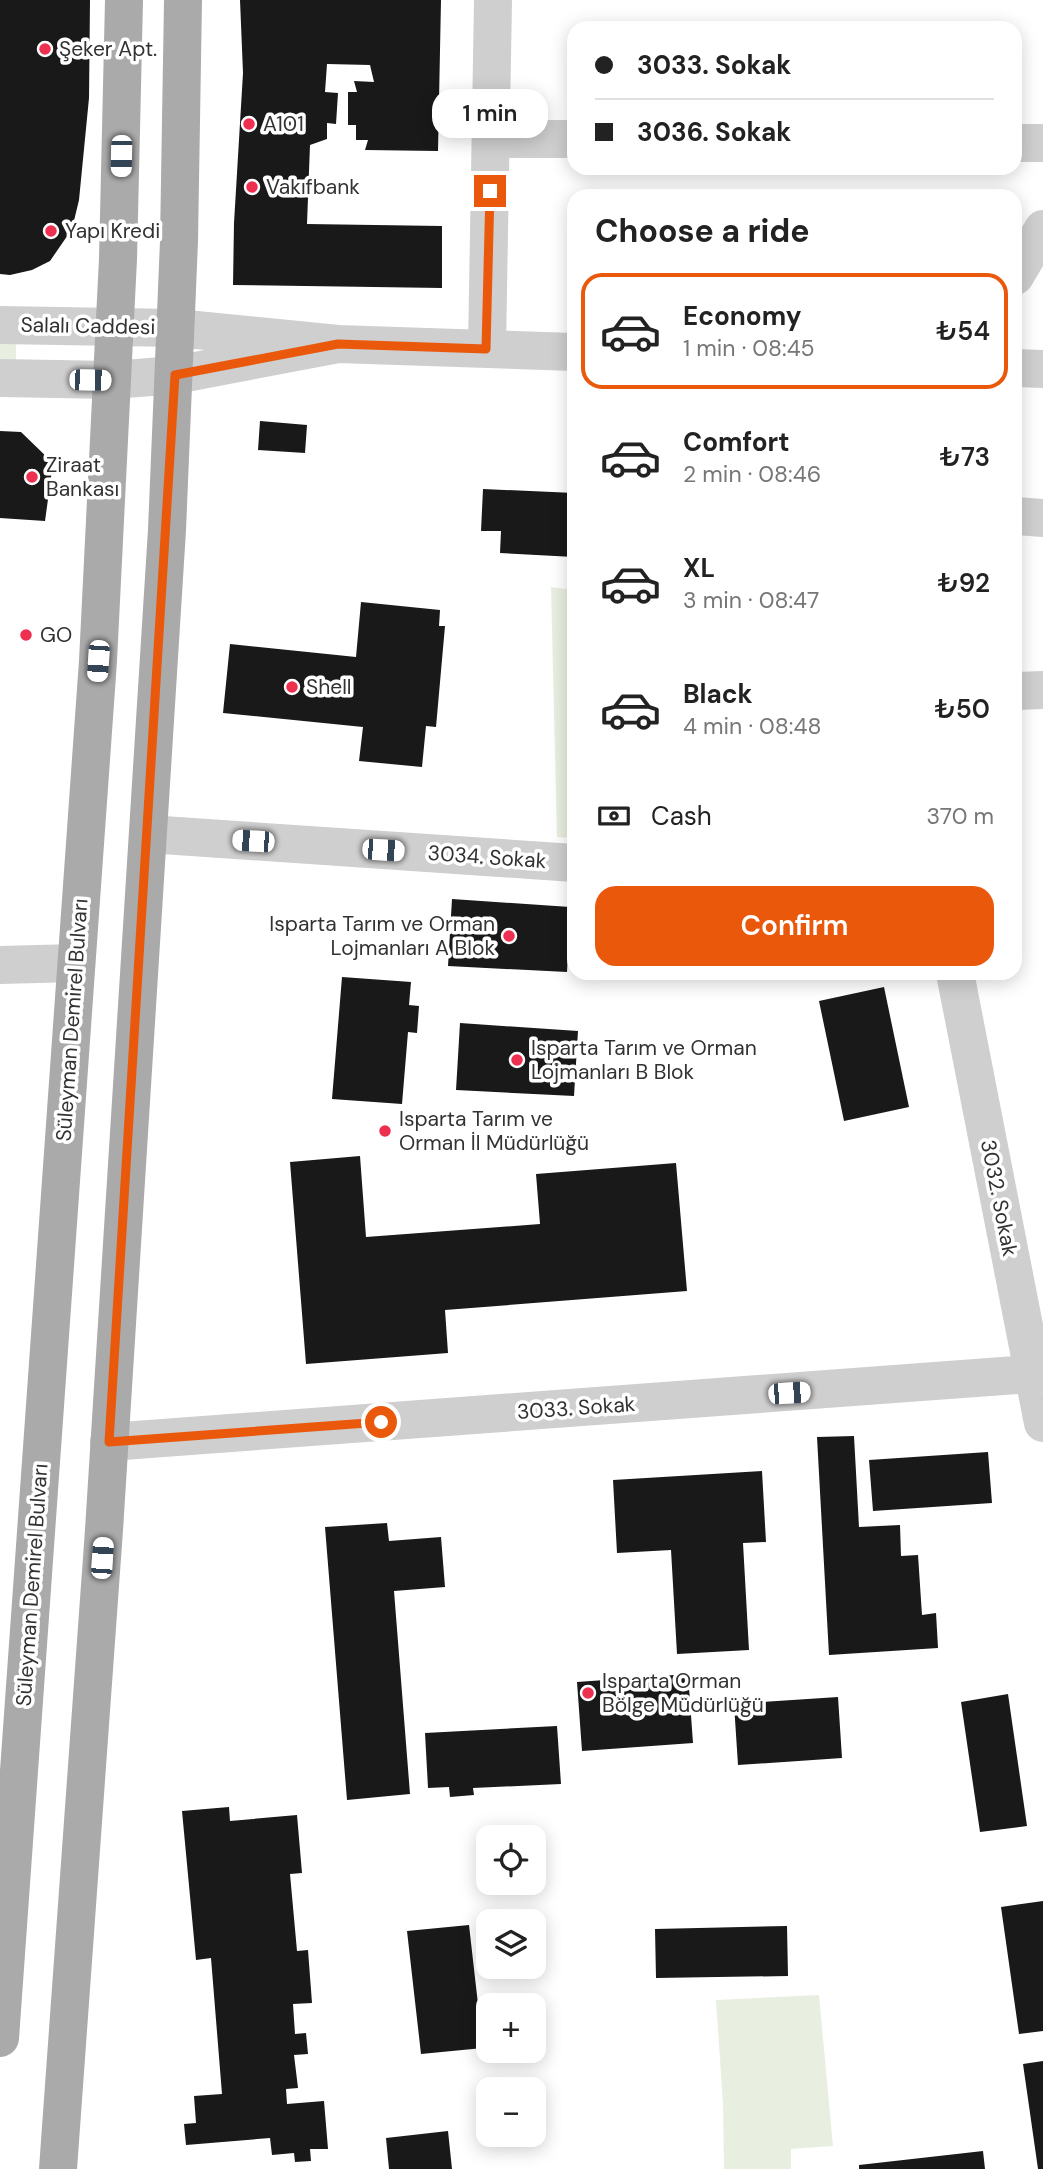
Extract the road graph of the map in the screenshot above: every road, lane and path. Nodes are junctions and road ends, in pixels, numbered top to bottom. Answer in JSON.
{"nodes":[{"id":1,"x":124,"y":0,"type":"edge"},
{"id":2,"x":183,"y":0,"type":"edge"},
{"id":3,"x":493,"y":0,"type":"edge"},
{"id":4,"x":491,"y":139,"type":"junction"},
{"id":5,"x":567,"y":139,"type":"edge"},
{"id":6,"x":1022,"y":143,"type":"edge"},
{"id":7,"x":1043,"y":143,"type":"edge"},
{"id":8,"x":1043,"y":229,"type":"edge"},
{"id":9,"x":1022,"y":264,"type":"edge"},
{"id":10,"x":0,"y":325,"type":"edge"},
{"id":11,"x":115,"y":326,"type":"junction"},
{"id":12,"x":176,"y":328,"type":"junction"},
{"id":13,"x":338,"y":344,"type":"junction"},
{"id":14,"x":486,"y":349,"type":"junction"},
{"id":15,"x":567,"y":352,"type":"edge"},
{"id":16,"x":1022,"y":368,"type":"edge"},
{"id":17,"x":1043,"y":369,"type":"edge"},
{"id":18,"x":175,"y":375,"type":"junction"},
{"id":19,"x":0,"y":378,"type":"edge"},
{"id":20,"x":113,"y":380,"type":"junction"},
{"id":21,"x":1022,"y":516,"type":"edge"},
{"id":22,"x":1043,"y":518,"type":"edge"},
{"id":23,"x":1043,"y":690,"type":"edge"},
{"id":24,"x":1022,"y":691,"type":"edge"},
{"id":25,"x":148,"y":834,"type":"junction"},
{"id":26,"x":567,"y":863,"type":"edge"},
{"id":27,"x":76,"y":963,"type":"junction"},
{"id":28,"x":0,"y":965,"type":"edge"},
{"id":29,"x":956,"y":980,"type":"edge"},
{"id":30,"x":1038,"y":1374,"type":"edge"},
{"id":31,"x":1043,"y":1423,"type":"edge"},
{"id":32,"x":109,"y":1442,"type":"junction"},
{"id":33,"x":5,"y":1899,"type":"edge"},
{"id":34,"x":0,"y":2038,"type":"edge"},
{"id":35,"x":58,"y":2169,"type":"edge"}],
"edges":[{"from":1,"to":11,"type":"main road","name":"Süleyman Demirel Bulvarı"},
{"from":2,"to":12,"type":"main road"},
{"from":3,"to":4,"type":"street"},
{"from":4,"to":5,"type":"street"},
{"from":4,"to":14,"type":"street"},
{"from":6,"to":7,"type":"street"},
{"from":8,"to":9,"type":"street"},
{"from":10,"to":11,"type":"street","name":"Salalı Caddesi"},
{"from":11,"to":12,"type":"street","name":"Salalı Caddesi"},
{"from":11,"to":20,"type":"main road","name":"Süleyman Demirel Bulvarı"},
{"from":12,"to":13,"type":"street","name":"Salalı Caddesi"},
{"from":12,"to":18,"type":"main road"},
{"from":13,"to":14,"type":"street"},
{"from":13,"to":18,"type":"street"},
{"from":14,"to":15,"type":"street"},
{"from":16,"to":17,"type":"street"},
{"from":18,"to":20,"type":"street"},
{"from":18,"to":25,"type":"main road"},
{"from":19,"to":20,"type":"street"},
{"from":20,"to":27,"type":"main road","name":"Süleyman Demirel Bulvarı"},
{"from":21,"to":22,"type":"street"},
{"from":23,"to":24,"type":"street"},
{"from":25,"to":26,"type":"street","name":"3034. Sokak"},
{"from":25,"to":32,"type":"main road"},
{"from":27,"to":28,"type":"street"},
{"from":27,"to":33,"type":"main road","name":"Süleyman Demirel Bulvarı"},
{"from":29,"to":30,"type":"street","name":"3032. Sokak"},
{"from":30,"to":31,"type":"street","name":"3032. Sokak"},
{"from":30,"to":32,"type":"street","name":"3033. Sokak"},
{"from":32,"to":35,"type":"main road"},
{"from":33,"to":34,"type":"main road","name":"Süleyman Demirel Bulvarı"}]}
